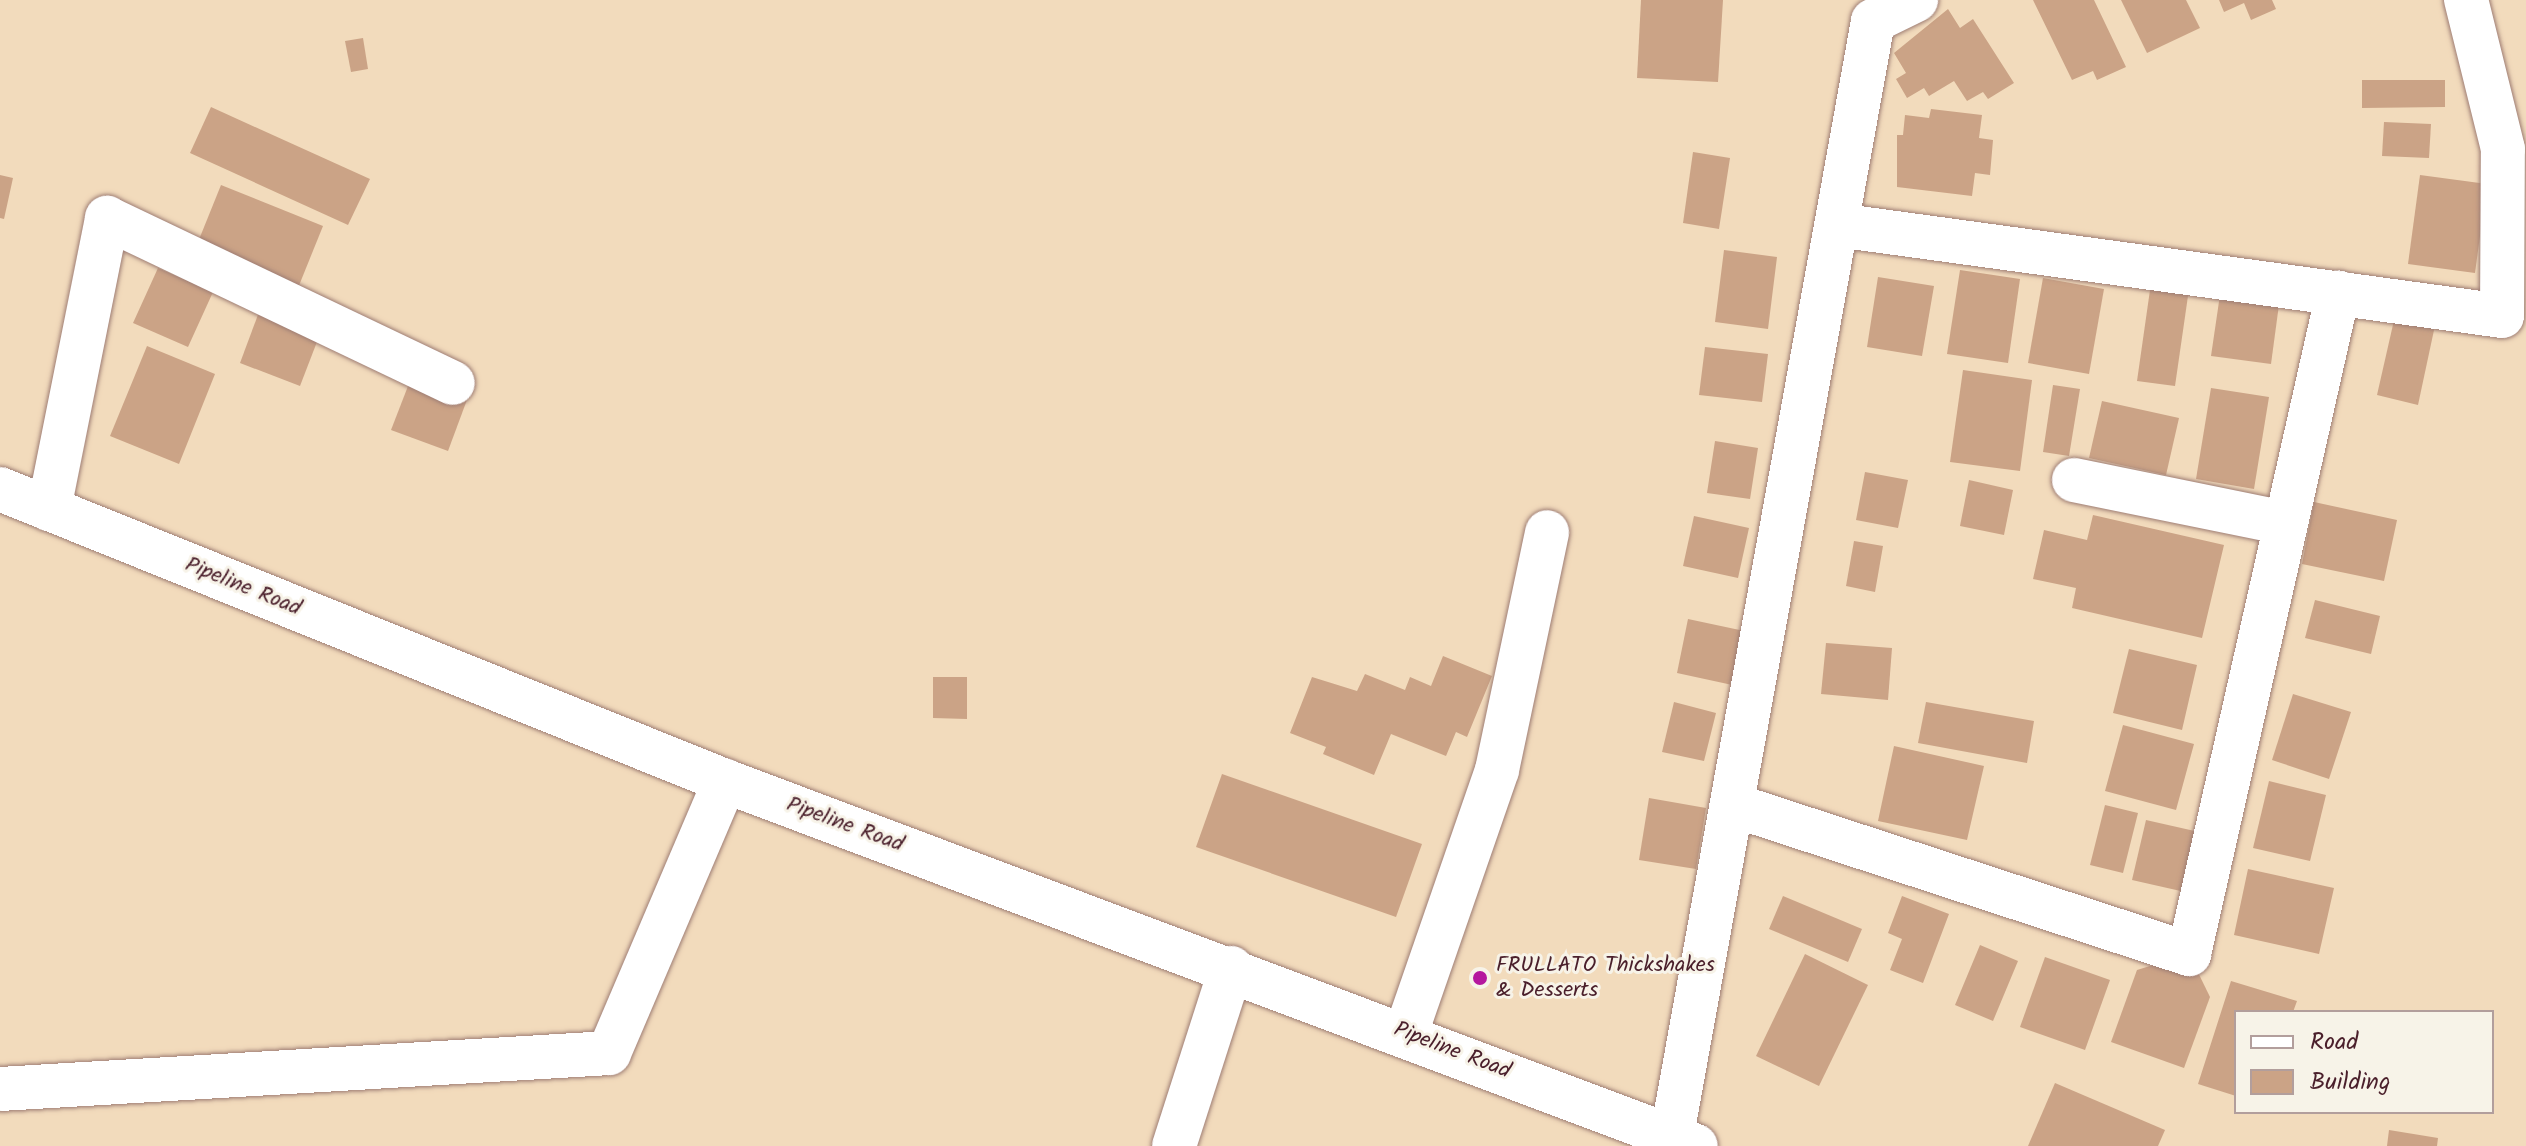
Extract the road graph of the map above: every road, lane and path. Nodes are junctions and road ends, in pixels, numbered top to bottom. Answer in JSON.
{"nodes":[{"id":1,"x":1916,"y":0,"type":"edge"},
{"id":2,"x":2466,"y":0,"type":"edge"},
{"id":3,"x":1837,"y":225,"type":"junction"},
{"id":4,"x":2338,"y":293,"type":"junction"},
{"id":5,"x":453,"y":383,"type":"dead end"},
{"id":6,"x":2074,"y":480,"type":"dead end"},
{"id":7,"x":0,"y":489,"type":"edge"},
{"id":8,"x":49,"y":509,"type":"junction"},
{"id":9,"x":2286,"y":523,"type":"junction"},
{"id":10,"x":1547,"y":532,"type":"dead end"},
{"id":11,"x":725,"y":781,"type":"junction"},
{"id":12,"x":1733,"y":805,"type":"junction"},
{"id":13,"x":1231,"y":968,"type":"junction"},
{"id":14,"x":1406,"y":1033,"type":"junction"},
{"id":15,"x":0,"y":1089,"type":"edge"},
{"id":16,"x":1679,"y":1142,"type":"edge"},
{"id":17,"x":1174,"y":1146,"type":"edge"}],
"edges":[{"from":1,"to":3,"type":"street"},
{"from":2,"to":4,"type":"street"},
{"from":3,"to":4,"type":"street"},
{"from":3,"to":12,"type":"street"},
{"from":4,"to":9,"type":"street"},
{"from":5,"to":8,"type":"street"},
{"from":6,"to":9,"type":"street"},
{"from":7,"to":8,"type":"street","name":"Pipeline Road"},
{"from":8,"to":11,"type":"street","name":"Pipeline Road"},
{"from":9,"to":12,"type":"street"},
{"from":10,"to":14,"type":"street"},
{"from":11,"to":13,"type":"street","name":"Pipeline Road"},
{"from":11,"to":15,"type":"street"},
{"from":12,"to":16,"type":"street"},
{"from":13,"to":14,"type":"street","name":"Pipeline Road"},
{"from":13,"to":17,"type":"street"},
{"from":14,"to":16,"type":"street","name":"Pipeline Road"}]}
